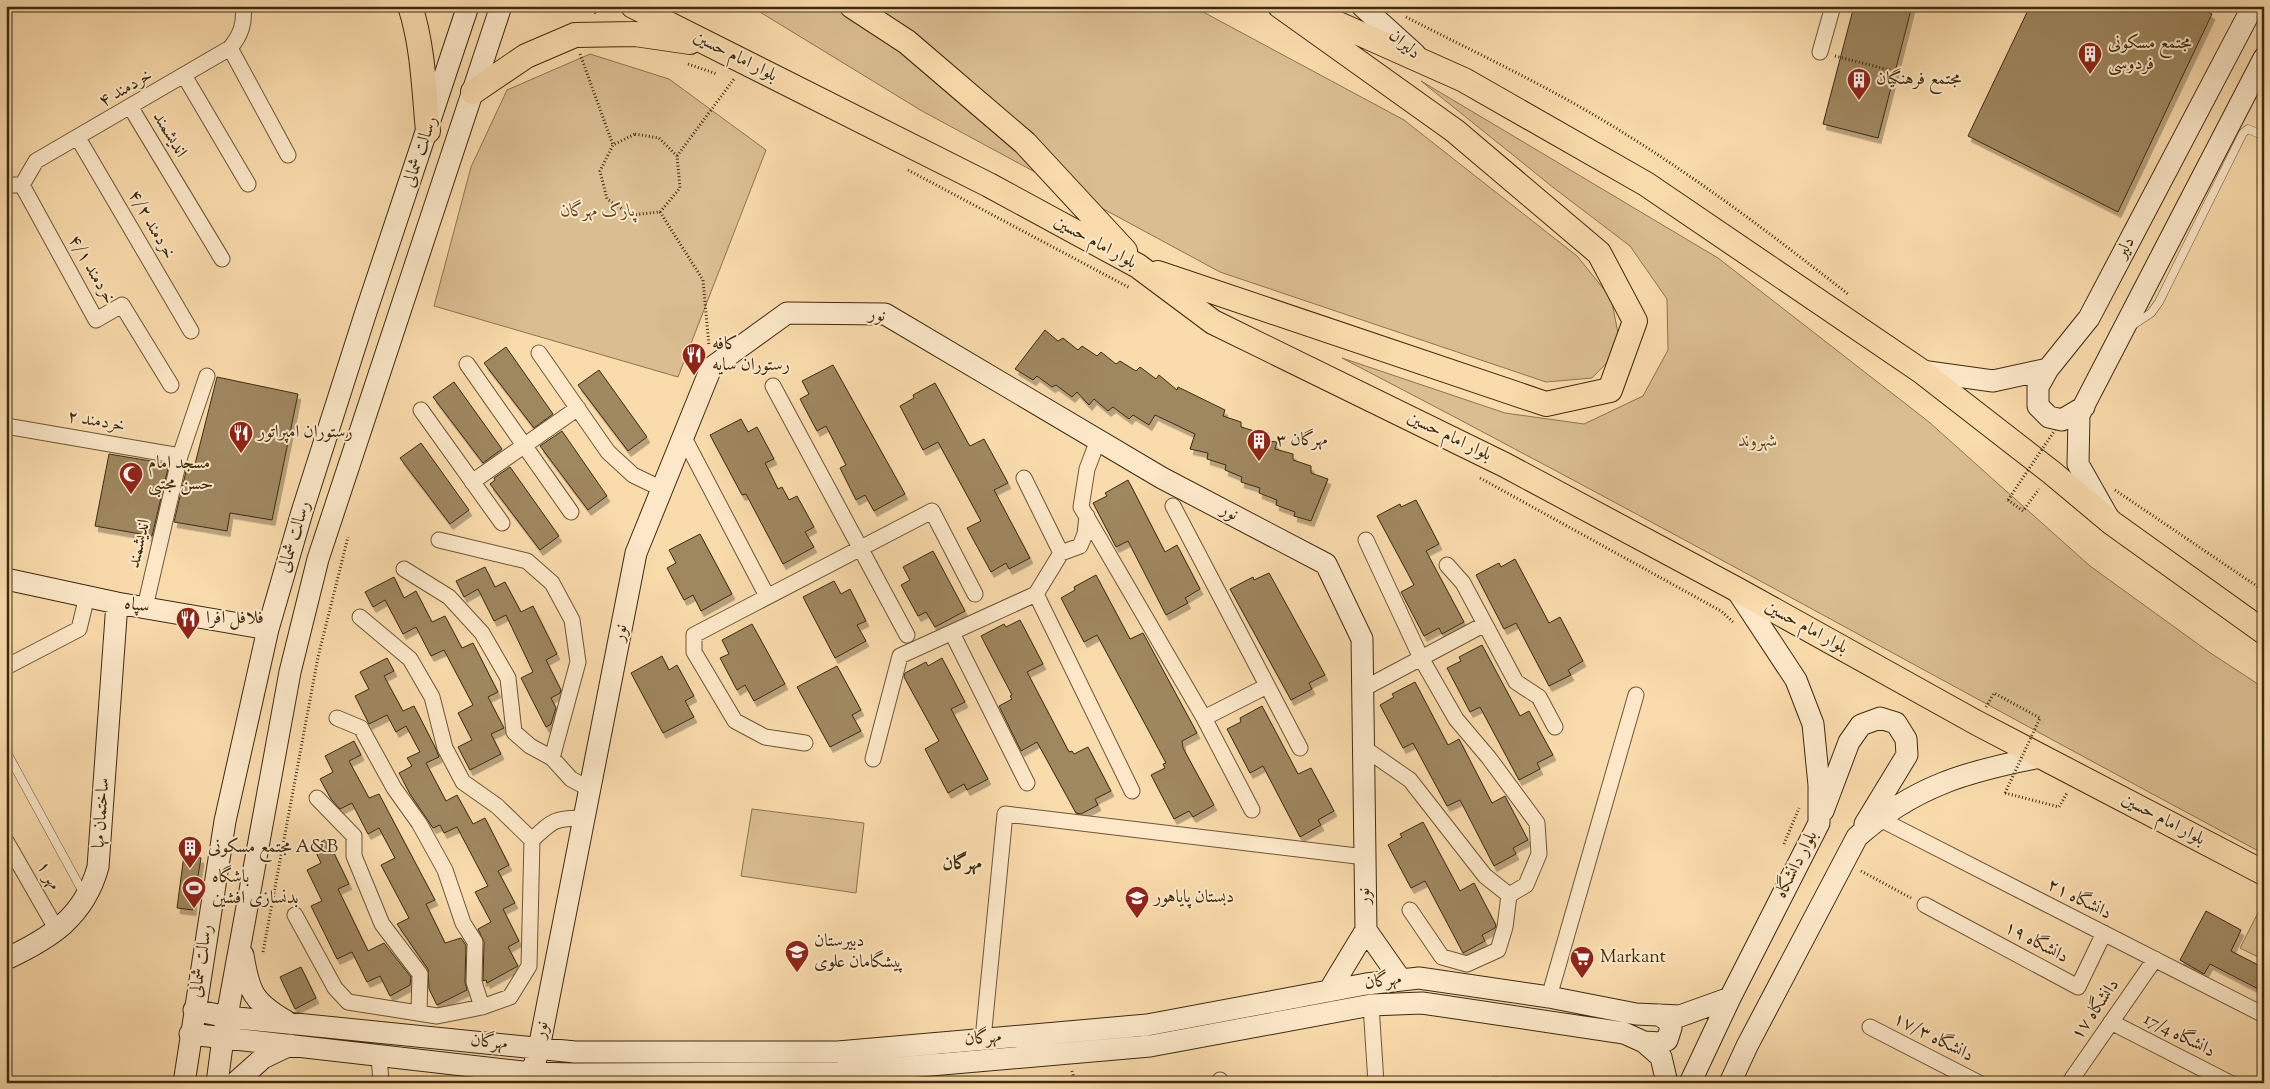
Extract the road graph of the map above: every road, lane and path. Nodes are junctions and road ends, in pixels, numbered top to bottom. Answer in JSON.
{"nodes":[{"id":1,"x":243,"y":6,"type":"edge"},
{"id":2,"x":410,"y":6,"type":"edge"},
{"id":3,"x":501,"y":6,"type":"edge"},
{"id":4,"x":634,"y":6,"type":"edge"},
{"id":5,"x":852,"y":6,"type":"edge"},
{"id":6,"x":1280,"y":6,"type":"edge"},
{"id":7,"x":1298,"y":6,"type":"edge"},
{"id":8,"x":1362,"y":6,"type":"edge"},
{"id":9,"x":1833,"y":6,"type":"edge"},
{"id":10,"x":2253,"y":6,"type":"edge"},
{"id":11,"x":466,"y":16,"type":"edge"},
{"id":12,"x":490,"y":36,"type":"junction"},
{"id":13,"x":710,"y":45,"type":"junction"},
{"id":14,"x":230,"y":48,"type":"junction"},
{"id":15,"x":587,"y":50,"type":"dead end"},
{"id":16,"x":579,"y":52,"type":"junction"},
{"id":17,"x":1820,"y":52,"type":"joint"},
{"id":18,"x":571,"y":54,"type":"dead end"},
{"id":19,"x":2264,"y":58,"type":"edge"},
{"id":20,"x":679,"y":61,"type":"dead end"},
{"id":21,"x":1424,"y":62,"type":"junction"},
{"id":22,"x":1901,"y":73,"type":"dead end"},
{"id":23,"x":185,"y":77,"type":"junction"},
{"id":24,"x":2259,"y":86,"type":"edge"},
{"id":25,"x":473,"y":92,"type":"junction"},
{"id":26,"x":131,"y":108,"type":"junction"},
{"id":27,"x":428,"y":130,"type":"junction"},
{"id":28,"x":2264,"y":136,"type":"edge"},
{"id":29,"x":78,"y":138,"type":"junction"},
{"id":30,"x":612,"y":145,"type":"junction"},
{"id":31,"x":288,"y":155,"type":"dead end"},
{"id":32,"x":677,"y":156,"type":"junction"},
{"id":33,"x":902,"y":167,"type":"dead end"},
{"id":34,"x":22,"y":184,"type":"junction"},
{"id":35,"x":248,"y":184,"type":"dead end"},
{"id":36,"x":6,"y":185,"type":"edge"},
{"id":37,"x":660,"y":212,"type":"junction"},
{"id":38,"x":222,"y":259,"type":"dead end"},
{"id":39,"x":1138,"y":266,"type":"junction"},
{"id":40,"x":1138,"y":292,"type":"dead end"},
{"id":41,"x":192,"y":331,"type":"dead end"},
{"id":42,"x":2122,"y":332,"type":"junction"},
{"id":43,"x":539,"y":353,"type":"dead end"},
{"id":44,"x":467,"y":364,"type":"dead end"},
{"id":45,"x":711,"y":368,"type":"junction"},
{"id":46,"x":2048,"y":369,"type":"junction"},
{"id":47,"x":1921,"y":370,"type":"junction"},
{"id":48,"x":207,"y":376,"type":"dead end"},
{"id":49,"x":171,"y":385,"type":"dead end"},
{"id":50,"x":773,"y":386,"type":"dead end"},
{"id":51,"x":2084,"y":407,"type":"junction"},
{"id":52,"x":578,"y":408,"type":"junction"},
{"id":53,"x":421,"y":410,"type":"dead end"},
{"id":54,"x":6,"y":426,"type":"edge"},
{"id":55,"x":2055,"y":430,"type":"dead end"},
{"id":56,"x":683,"y":436,"type":"junction"},
{"id":57,"x":1098,"y":440,"type":"junction"},
{"id":58,"x":524,"y":446,"type":"junction"},
{"id":59,"x":180,"y":456,"type":"junction"},
{"id":60,"x":2051,"y":472,"type":"junction"},
{"id":61,"x":1476,"y":476,"type":"dead end"},
{"id":62,"x":1024,"y":478,"type":"dead end"},
{"id":63,"x":472,"y":482,"type":"junction"},
{"id":64,"x":662,"y":489,"type":"junction"},
{"id":65,"x":1173,"y":506,"type":"dead end"},
{"id":66,"x":571,"y":512,"type":"dead end"},
{"id":67,"x":1087,"y":516,"type":"junction"},
{"id":68,"x":502,"y":523,"type":"dead end"},
{"id":69,"x":2112,"y":523,"type":"junction"},
{"id":70,"x":350,"y":528,"type":"dead end"},
{"id":71,"x":439,"y":540,"type":"dead end"},
{"id":72,"x":1366,"y":540,"type":"dead end"},
{"id":73,"x":860,"y":548,"type":"junction"},
{"id":74,"x":1061,"y":554,"type":"junction"},
{"id":75,"x":1447,"y":565,"type":"dead end"},
{"id":76,"x":404,"y":568,"type":"dead end"},
{"id":77,"x":6,"y":579,"type":"edge"},
{"id":78,"x":1736,"y":589,"type":"junction"},
{"id":79,"x":975,"y":594,"type":"dead end"},
{"id":80,"x":1036,"y":594,"type":"junction"},
{"id":81,"x":87,"y":596,"type":"junction"},
{"id":82,"x":767,"y":596,"type":"junction"},
{"id":83,"x":117,"y":603,"type":"junction"},
{"id":84,"x":145,"y":607,"type":"junction"},
{"id":85,"x":360,"y":617,"type":"dead end"},
{"id":86,"x":1485,"y":624,"type":"junction"},
{"id":87,"x":1735,"y":624,"type":"dead end"},
{"id":88,"x":268,"y":629,"type":"junction"},
{"id":89,"x":952,"y":632,"type":"junction"},
{"id":90,"x":2264,"y":632,"type":"edge"},
{"id":91,"x":907,"y":635,"type":"dead end"},
{"id":92,"x":1422,"y":658,"type":"junction"},
{"id":93,"x":6,"y":666,"type":"edge"},
{"id":94,"x":1267,"y":686,"type":"junction"},
{"id":95,"x":1363,"y":689,"type":"junction"},
{"id":96,"x":1994,"y":693,"type":"dead end"},
{"id":97,"x":1636,"y":695,"type":"dead end"},
{"id":98,"x":337,"y":718,"type":"dead end"},
{"id":99,"x":1204,"y":718,"type":"junction"},
{"id":100,"x":1555,"y":727,"type":"dead end"},
{"id":101,"x":805,"y":743,"type":"dead end"},
{"id":102,"x":1300,"y":748,"type":"dead end"},
{"id":103,"x":1364,"y":748,"type":"junction"},
{"id":104,"x":6,"y":751,"type":"edge"},
{"id":105,"x":2041,"y":757,"type":"junction"},
{"id":106,"x":552,"y":758,"type":"junction"},
{"id":107,"x":873,"y":759,"type":"dead end"},
{"id":108,"x":1027,"y":783,"type":"dead end"},
{"id":109,"x":590,"y":789,"type":"junction"},
{"id":110,"x":1132,"y":791,"type":"dead end"},
{"id":111,"x":317,"y":798,"type":"dead end"},
{"id":112,"x":1800,"y":804,"type":"dead end"},
{"id":113,"x":2059,"y":808,"type":"dead end"},
{"id":114,"x":1252,"y":810,"type":"dead end"},
{"id":115,"x":584,"y":818,"type":"junction"},
{"id":116,"x":1878,"y":818,"type":"junction"},
{"id":117,"x":1819,"y":823,"type":"junction"},
{"id":118,"x":1857,"y":837,"type":"junction"},
{"id":119,"x":532,"y":840,"type":"junction"},
{"id":120,"x":6,"y":841,"type":"edge"},
{"id":121,"x":1783,"y":847,"type":"dead end"},
{"id":122,"x":1365,"y":858,"type":"junction"},
{"id":123,"x":1843,"y":861,"type":"junction"},
{"id":124,"x":2264,"y":873,"type":"edge"},
{"id":125,"x":1509,"y":895,"type":"junction"},
{"id":126,"x":86,"y":898,"type":"junction"},
{"id":127,"x":1925,"y":906,"type":"joint"},
{"id":128,"x":1410,"y":910,"type":"dead end"},
{"id":129,"x":295,"y":914,"type":"dead end"},
{"id":130,"x":57,"y":930,"type":"junction"},
{"id":131,"x":1366,"y":930,"type":"junction"},
{"id":132,"x":2104,"y":934,"type":"junction"},
{"id":133,"x":241,"y":941,"type":"junction"},
{"id":134,"x":6,"y":959,"type":"edge"},
{"id":135,"x":262,"y":959,"type":"dead end"},
{"id":136,"x":2155,"y":959,"type":"junction"},
{"id":137,"x":1400,"y":980,"type":"junction"},
{"id":138,"x":1329,"y":991,"type":"junction"},
{"id":139,"x":1549,"y":997,"type":"junction"},
{"id":140,"x":1730,"y":998,"type":"junction"},
{"id":141,"x":1258,"y":1004,"type":"junction"},
{"id":142,"x":1372,"y":1005,"type":"junction"},
{"id":143,"x":482,"y":1007,"type":"junction"},
{"id":144,"x":194,"y":1010,"type":"junction"},
{"id":145,"x":418,"y":1013,"type":"junction"},
{"id":146,"x":2264,"y":1015,"type":"edge"},
{"id":147,"x":1660,"y":1016,"type":"junction"},
{"id":148,"x":227,"y":1017,"type":"junction"},
{"id":149,"x":288,"y":1022,"type":"junction"},
{"id":150,"x":2111,"y":1022,"type":"junction"},
{"id":151,"x":1261,"y":1026,"type":"junction"},
{"id":152,"x":1870,"y":1027,"type":"dead end"},
{"id":153,"x":190,"y":1034,"type":"junction"},
{"id":154,"x":223,"y":1038,"type":"junction"},
{"id":155,"x":983,"y":1039,"type":"junction"},
{"id":156,"x":1644,"y":1042,"type":"junction"},
{"id":157,"x":290,"y":1045,"type":"junction"},
{"id":158,"x":539,"y":1048,"type":"junction"},
{"id":159,"x":379,"y":1055,"type":"junction"},
{"id":160,"x":925,"y":1066,"type":"junction"},
{"id":161,"x":883,"y":1076,"type":"edge"},
{"id":162,"x":1496,"y":1077,"type":"junction"},
{"id":163,"x":533,"y":1078,"type":"edge"},
{"id":164,"x":1474,"y":1082,"type":"edge"},
{"id":165,"x":184,"y":1083,"type":"edge"},
{"id":166,"x":217,"y":1083,"type":"edge"},
{"id":167,"x":235,"y":1083,"type":"edge"},
{"id":168,"x":381,"y":1083,"type":"edge"},
{"id":169,"x":912,"y":1083,"type":"edge"},
{"id":170,"x":1376,"y":1083,"type":"edge"},
{"id":171,"x":1499,"y":1083,"type":"edge"},
{"id":172,"x":1511,"y":1083,"type":"edge"},
{"id":173,"x":1667,"y":1083,"type":"edge"},
{"id":174,"x":1690,"y":1083,"type":"edge"},
{"id":175,"x":1730,"y":1083,"type":"edge"},
{"id":176,"x":1979,"y":1083,"type":"edge"},
{"id":177,"x":2069,"y":1083,"type":"edge"},
{"id":178,"x":2230,"y":1083,"type":"edge"}],
"edges":[{"from":1,"to":14,"type":"street","name":"خردمند ۴"},
{"from":2,"to":27,"type":"main road"},
{"from":3,"to":12,"type":"street","name":"رسالت شمالی"},
{"from":4,"to":13,"type":"main road","name":"بلوار امام حسین"},
{"from":5,"to":39,"type":"main road"},
{"from":6,"to":39,"type":"main road"},
{"from":7,"to":21,"type":"main road"},
{"from":8,"to":21,"type":"street","name":"دلیران"},
{"from":9,"to":17,"type":"street"},
{"from":10,"to":46,"type":"street","name":"دلیر"},
{"from":11,"to":12,"type":"street"},
{"from":11,"to":27,"type":"street","name":"رسالت شمالی"},
{"from":12,"to":25,"type":"street","name":"رسالت شمالی"},
{"from":13,"to":25,"type":"main road"},
{"from":13,"to":39,"type":"main road","name":"بلوار امام حسین"},
{"from":14,"to":23,"type":"street","name":"خردمند ۴"},
{"from":14,"to":31,"type":"street"},
{"from":15,"to":16,"type":"path"},
{"from":16,"to":18,"type":"path"},
{"from":16,"to":30,"type":"path"},
{"from":17,"to":22,"type":"path"},
{"from":19,"to":24,"type":"street","name":"دلیر"},
{"from":20,"to":32,"type":"path"},
{"from":21,"to":47,"type":"main road"},
{"from":23,"to":26,"type":"street","name":"خردمند ۴"},
{"from":23,"to":35,"type":"street"},
{"from":24,"to":42,"type":"street","name":"دلیر"},
{"from":25,"to":133,"type":"street","name":"رسالت شمالی"},
{"from":26,"to":29,"type":"street","name":"خردمند ۴"},
{"from":26,"to":38,"type":"street","name":"اندیشمند"},
{"from":27,"to":88,"type":"street","name":"رسالت شمالی"},
{"from":28,"to":42,"type":"lane"},
{"from":29,"to":34,"type":"street","name":"خردمند ۴"},
{"from":29,"to":41,"type":"street","name":"خردمند ۴/۲"},
{"from":30,"to":32,"type":"path"},
{"from":30,"to":37,"type":"path"},
{"from":32,"to":37,"type":"path"},
{"from":33,"to":40,"type":"path"},
{"from":34,"to":36,"type":"street"},
{"from":34,"to":49,"type":"street","name":"خردمند ۴/۱"},
{"from":37,"to":45,"type":"path"},
{"from":39,"to":78,"type":"main road","name":"بلوار امام حسین"},
{"from":42,"to":51,"type":"street","name":"دلیر"},
{"from":43,"to":52,"type":"street"},
{"from":44,"to":58,"type":"street"},
{"from":45,"to":56,"type":"street","name":"نور"},
{"from":45,"to":57,"type":"street","name":"نور"},
{"from":46,"to":47,"type":"street"},
{"from":46,"to":51,"type":"street","name":"دلیر"},
{"from":47,"to":60,"type":"main road"},
{"from":48,"to":59,"type":"street","name":"اندیشمند"},
{"from":50,"to":73,"type":"street"},
{"from":51,"to":69,"type":"street","name":"دلیر"},
{"from":52,"to":58,"type":"street"},
{"from":52,"to":64,"type":"street"},
{"from":53,"to":63,"type":"street"},
{"from":54,"to":59,"type":"street","name":"خردمند ۲"},
{"from":55,"to":60,"type":"path","bridge":true},
{"from":56,"to":64,"type":"street","name":"نور"},
{"from":56,"to":82,"type":"street"},
{"from":57,"to":67,"type":"street"},
{"from":57,"to":95,"type":"street","name":"نور"},
{"from":58,"to":63,"type":"street"},
{"from":58,"to":66,"type":"street"},
{"from":59,"to":84,"type":"street","name":"اندیشمند"},
{"from":60,"to":69,"type":"main road"},
{"from":61,"to":87,"type":"path"},
{"from":62,"to":74,"type":"street"},
{"from":63,"to":68,"type":"street"},
{"from":64,"to":109,"type":"street","name":"نور"},
{"from":65,"to":94,"type":"street"},
{"from":67,"to":74,"type":"street"},
{"from":67,"to":99,"type":"street"},
{"from":69,"to":90,"type":"main road"},
{"from":70,"to":135,"type":"path"},
{"from":71,"to":106,"type":"street"},
{"from":72,"to":92,"type":"street"},
{"from":73,"to":79,"type":"street"},
{"from":73,"to":82,"type":"street"},
{"from":73,"to":91,"type":"street"},
{"from":74,"to":80,"type":"street"},
{"from":75,"to":86,"type":"street"},
{"from":76,"to":106,"type":"street"},
{"from":77,"to":81,"type":"street","name":"سپاه"},
{"from":78,"to":105,"type":"main road","name":"بلوار امام حسین"},
{"from":78,"to":117,"type":"street","name":"بلوار دانشگاه"},
{"from":80,"to":89,"type":"street"},
{"from":80,"to":110,"type":"street"},
{"from":81,"to":83,"type":"street","name":"سپاه"},
{"from":81,"to":93,"type":"street"},
{"from":82,"to":101,"type":"street"},
{"from":83,"to":84,"type":"street","name":"سپاه"},
{"from":83,"to":126,"type":"street","name":"ساختمان مها"},
{"from":84,"to":88,"type":"street","name":"سپاه"},
{"from":85,"to":119,"type":"street"},
{"from":86,"to":92,"type":"street"},
{"from":86,"to":100,"type":"street"},
{"from":88,"to":144,"type":"street","name":"رسالت شمالی"},
{"from":89,"to":107,"type":"street"},
{"from":89,"to":108,"type":"street"},
{"from":92,"to":95,"type":"street"},
{"from":92,"to":125,"type":"street"},
{"from":94,"to":99,"type":"street"},
{"from":94,"to":102,"type":"street"},
{"from":95,"to":103,"type":"street","name":"نور"},
{"from":96,"to":113,"type":"path","bridge":true},
{"from":97,"to":139,"type":"street"},
{"from":98,"to":143,"type":"street"},
{"from":99,"to":114,"type":"street"},
{"from":103,"to":122,"type":"street","name":"نور"},
{"from":103,"to":125,"type":"street"},
{"from":104,"to":126,"type":"lane"},
{"from":105,"to":116,"type":"street"},
{"from":105,"to":124,"type":"main road","name":"بلوار امام حسین"},
{"from":106,"to":109,"type":"street"},
{"from":109,"to":115,"type":"street","name":"نور"},
{"from":111,"to":145,"type":"street"},
{"from":112,"to":121,"type":"path"},
{"from":115,"to":119,"type":"street"},
{"from":115,"to":158,"type":"street","name":"نور"},
{"from":116,"to":118,"type":"street"},
{"from":116,"to":132,"type":"street","name":"دانشگاه ۲۱"},
{"from":117,"to":118,"type":"street"},
{"from":117,"to":140,"type":"street","name":"بلوار دانشگاه"},
{"from":118,"to":123,"type":"street"},
{"from":119,"to":143,"type":"street"},
{"from":120,"to":130,"type":"street","name":"مهر ۱"},
{"from":122,"to":131,"type":"street","name":"نور"},
{"from":122,"to":155,"type":"street"},
{"from":123,"to":127,"type":"path"},
{"from":123,"to":175,"type":"street"},
{"from":125,"to":128,"type":"street"},
{"from":126,"to":130,"type":"street","name":"ساختمان مها"},
{"from":127,"to":132,"type":"street","name":"دانشگاه ۱۹"},
{"from":129,"to":145,"type":"street"},
{"from":130,"to":134,"type":"street","name":"ساختمان مها"},
{"from":131,"to":137,"type":"street","name":"نور"},
{"from":131,"to":138,"type":"street","name":"نور"},
{"from":132,"to":136,"type":"street","name":"دانشگاه ۲۱"},
{"from":133,"to":148,"type":"street","name":"رسالت شمالی"},
{"from":133,"to":149,"type":"street"},
{"from":136,"to":146,"type":"street","name":"دانشگاه ۲۱"},
{"from":136,"to":150,"type":"street","name":"دانشگاه ۱۷"},
{"from":137,"to":138,"type":"street","name":"مهرگان"},
{"from":137,"to":139,"type":"street","name":"مهرگان"},
{"from":138,"to":141,"type":"street","name":"مهرگان"},
{"from":139,"to":147,"type":"street","name":"مهرگان"},
{"from":140,"to":147,"type":"street","name":"مهرگان"},
{"from":140,"to":174,"type":"street","name":"بلوار دانشگاه"},
{"from":141,"to":151,"type":"street"},
{"from":141,"to":155,"type":"street","name":"مهرگان"},
{"from":142,"to":151,"type":"street","name":"مهرگان"},
{"from":142,"to":156,"type":"street","name":"مهرگان"},
{"from":142,"to":170,"type":"street"},
{"from":143,"to":145,"type":"street"},
{"from":144,"to":148,"type":"street","name":"مهرگان"},
{"from":144,"to":153,"type":"street","name":"رسالت شمالی"},
{"from":147,"to":156,"type":"street"},
{"from":148,"to":149,"type":"street","name":"مهرگان"},
{"from":148,"to":154,"type":"street","name":"رسالت شمالی"},
{"from":149,"to":158,"type":"street","name":"مهرگان"},
{"from":150,"to":177,"type":"street","name":"دانشگاه ۱۷"},
{"from":150,"to":178,"type":"street","name":"دانشگاه 17/4"},
{"from":151,"to":160,"type":"street","name":"مهرگان"},
{"from":152,"to":176,"type":"street","name":"دانشگاه ۱۷/۳"},
{"from":153,"to":154,"type":"street","name":"مهرگان"},
{"from":153,"to":165,"type":"street","name":"رسالت شمالی"},
{"from":154,"to":157,"type":"street","name":"مهرگان"},
{"from":154,"to":166,"type":"street","name":"رسالت شمالی"},
{"from":155,"to":158,"type":"street","name":"مهرگان"},
{"from":156,"to":173,"type":"street","name":"مهرگان"},
{"from":157,"to":159,"type":"street","name":"مهرگان"},
{"from":157,"to":167,"type":"street"},
{"from":158,"to":163,"type":"street","name":"نور"},
{"from":159,"to":163,"type":"street","name":"مهرگان"},
{"from":159,"to":168,"type":"street"},
{"from":160,"to":161,"type":"street","name":"مهرگان"},
{"from":160,"to":169,"type":"street"},
{"from":161,"to":163,"type":"street","name":"مهرگان"},
{"from":162,"to":164,"type":"path"},
{"from":162,"to":171,"type":"path"},
{"from":162,"to":172,"type":"path"}]}
